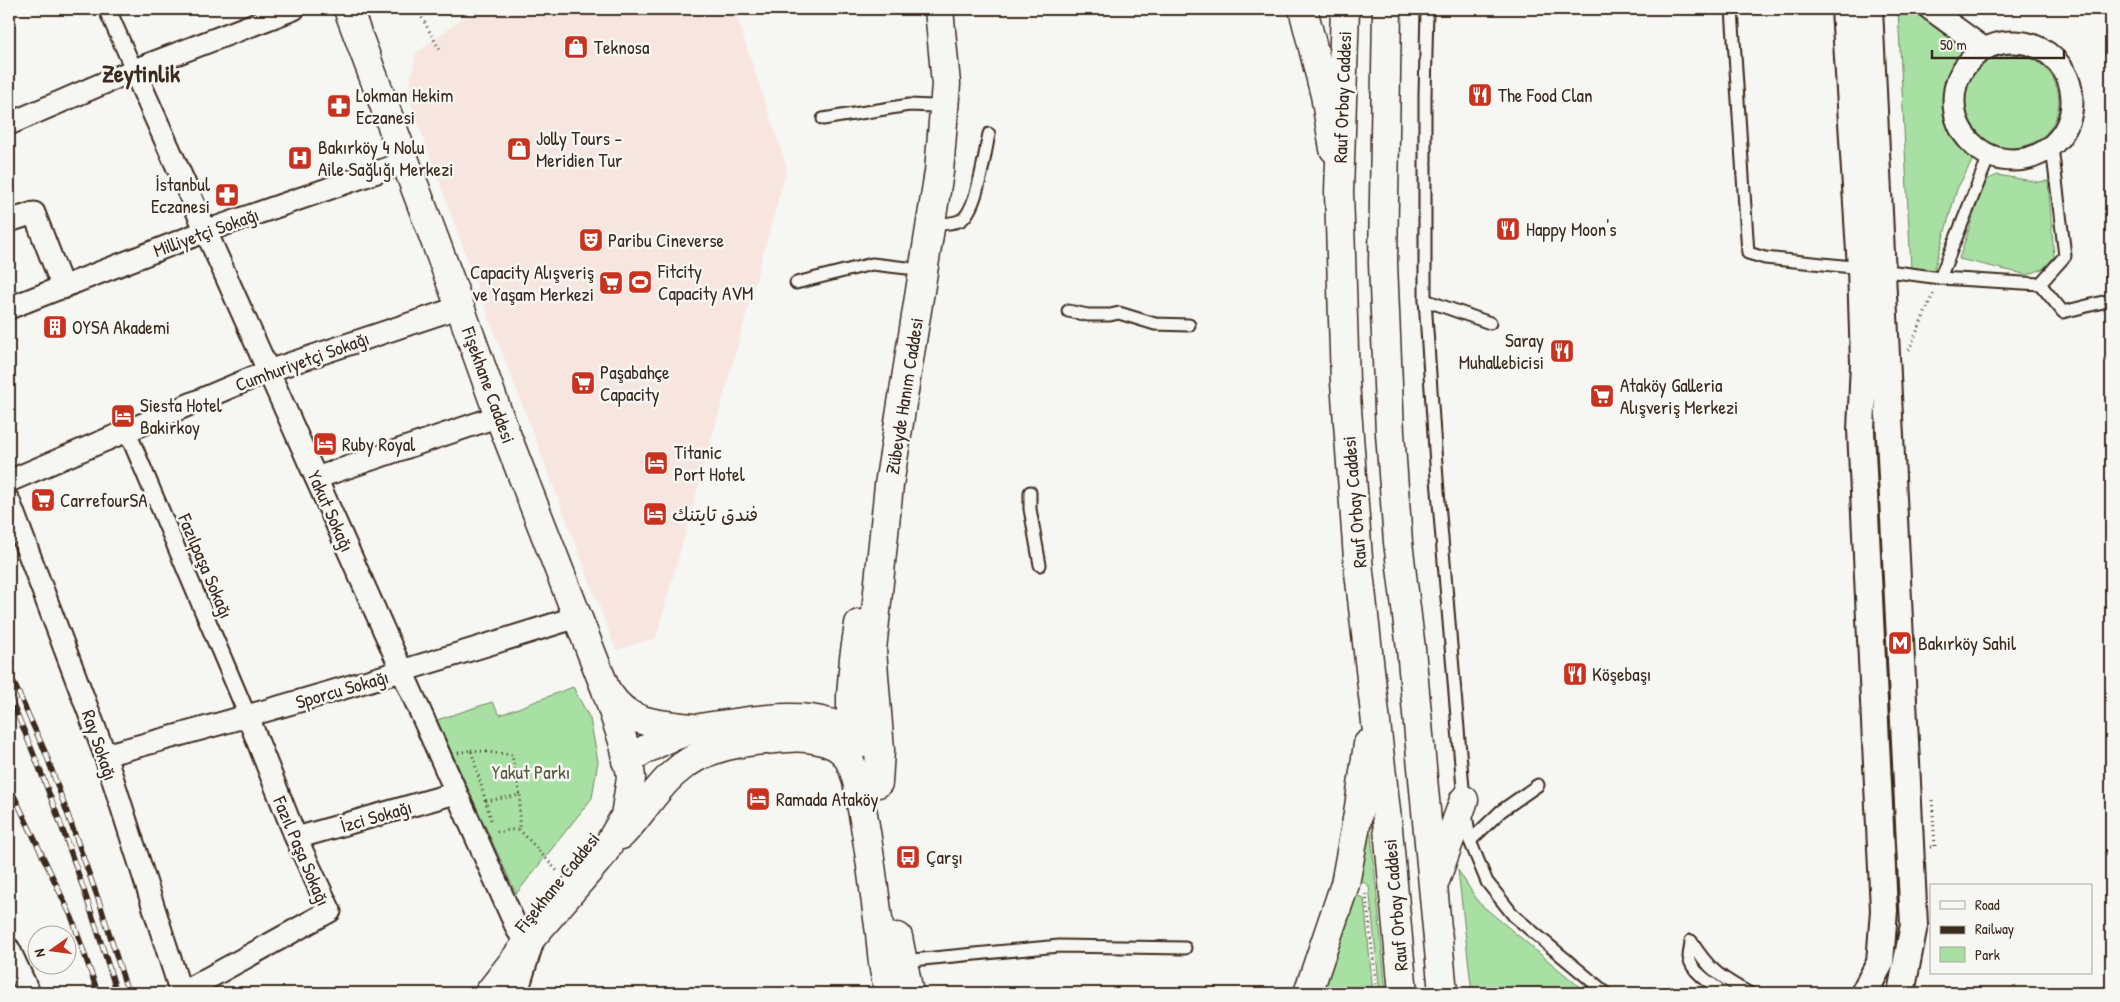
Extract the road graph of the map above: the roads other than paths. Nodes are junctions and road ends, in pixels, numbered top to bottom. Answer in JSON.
{"nodes":[{"id":1,"x":106,"y":9,"type":"edge"},
{"id":2,"x":294,"y":9,"type":"edge"},
{"id":3,"x":1303,"y":9,"type":"edge"},
{"id":4,"x":1345,"y":9,"type":"edge"},
{"id":5,"x":1387,"y":9,"type":"edge"},
{"id":6,"x":1427,"y":9,"type":"edge"},
{"id":7,"x":1732,"y":9,"type":"edge"},
{"id":8,"x":1845,"y":9,"type":"edge"},
{"id":9,"x":1869,"y":9,"type":"edge"},
{"id":10,"x":1930,"y":9,"type":"edge"},
{"id":11,"x":931,"y":10,"type":"edge"},
{"id":12,"x":352,"y":11,"type":"edge"},
{"id":13,"x":1985,"y":49,"type":"junction"},
{"id":14,"x":134,"y":70,"type":"junction"},
{"id":15,"x":939,"y":108,"type":"junction"},
{"id":16,"x":823,"y":119,"type":"dead end"},
{"id":17,"x":9,"y":124,"type":"edge"},
{"id":18,"x":989,"y":134,"type":"dead end"},
{"id":19,"x":2052,"y":147,"type":"junction"},
{"id":20,"x":1989,"y":156,"type":"junction"},
{"id":21,"x":406,"y":162,"type":"junction"},
{"id":22,"x":1339,"y":192,"type":"junction"},
{"id":23,"x":9,"y":221,"type":"edge"},
{"id":24,"x":931,"y":225,"type":"junction"},
{"id":25,"x":206,"y":231,"type":"junction"},
{"id":26,"x":907,"y":268,"type":"junction"},
{"id":27,"x":1872,"y":269,"type":"junction"},
{"id":28,"x":1940,"y":278,"type":"junction"},
{"id":29,"x":796,"y":283,"type":"dead end"},
{"id":30,"x":2040,"y":284,"type":"junction"},
{"id":31,"x":63,"y":288,"type":"junction"},
{"id":32,"x":1425,"y":300,"type":"junction"},
{"id":33,"x":2111,"y":300,"type":"edge"},
{"id":34,"x":460,"y":307,"type":"junction"},
{"id":35,"x":9,"y":308,"type":"edge"},
{"id":36,"x":1068,"y":311,"type":"dead end"},
{"id":37,"x":1490,"y":323,"type":"dead end"},
{"id":38,"x":1189,"y":325,"type":"dead end"},
{"id":39,"x":268,"y":371,"type":"junction"},
{"id":40,"x":500,"y":416,"type":"junction"},
{"id":41,"x":127,"y":431,"type":"junction"},
{"id":42,"x":316,"y":478,"type":"junction"},
{"id":43,"x":9,"y":481,"type":"edge"},
{"id":44,"x":1030,"y":492,"type":"dead end"},
{"id":45,"x":9,"y":501,"type":"edge"},
{"id":46,"x":1040,"y":565,"type":"dead end"},
{"id":47,"x":577,"y":617,"type":"junction"},
{"id":48,"x":854,"y":658,"type":"junction"},
{"id":49,"x":402,"y":672,"type":"junction"},
{"id":50,"x":606,"y":690,"type":"junction"},
{"id":51,"x":1373,"y":700,"type":"junction"},
{"id":52,"x":248,"y":717,"type":"junction"},
{"id":53,"x":795,"y":718,"type":"junction"},
{"id":54,"x":652,"y":735,"type":"junction"},
{"id":55,"x":848,"y":743,"type":"junction"},
{"id":56,"x":105,"y":756,"type":"junction"},
{"id":57,"x":626,"y":761,"type":"junction"},
{"id":58,"x":878,"y":784,"type":"junction"},
{"id":59,"x":1538,"y":785,"type":"dead end"},
{"id":60,"x":456,"y":793,"type":"junction"},
{"id":61,"x":1464,"y":800,"type":"junction"},
{"id":62,"x":625,"y":816,"type":"junction"},
{"id":63,"x":296,"y":838,"type":"junction"},
{"id":64,"x":1470,"y":841,"type":"junction"},
{"id":65,"x":603,"y":854,"type":"junction"},
{"id":66,"x":1432,"y":889,"type":"junction"},
{"id":67,"x":525,"y":934,"type":"junction"},
{"id":68,"x":1184,"y":948,"type":"dead end"},
{"id":69,"x":9,"y":949,"type":"edge"},
{"id":70,"x":893,"y":982,"type":"edge"},
{"id":71,"x":30,"y":993,"type":"edge"},
{"id":72,"x":181,"y":993,"type":"edge"},
{"id":73,"x":470,"y":993,"type":"edge"},
{"id":74,"x":489,"y":993,"type":"edge"},
{"id":75,"x":514,"y":993,"type":"edge"},
{"id":76,"x":1308,"y":993,"type":"edge"},
{"id":77,"x":1403,"y":993,"type":"edge"},
{"id":78,"x":1443,"y":993,"type":"edge"},
{"id":79,"x":1606,"y":993,"type":"edge"},
{"id":80,"x":1725,"y":993,"type":"edge"},
{"id":81,"x":1749,"y":993,"type":"edge"},
{"id":82,"x":1864,"y":993,"type":"edge"},
{"id":83,"x":1901,"y":993,"type":"edge"}],
"edges":[{"from":1,"to":14,"type":"street","name":"Yakut Sokağı"},
{"from":2,"to":14,"type":"street"},
{"from":3,"to":22,"type":"main road"},
{"from":4,"to":22,"type":"main road","name":"Rauf Orbay Caddesi"},
{"from":5,"to":66,"type":"main road","name":"Rauf Orbay Caddesi"},
{"from":6,"to":32,"type":"lane"},
{"from":7,"to":27,"type":"lane"},
{"from":8,"to":27,"type":"street"},
{"from":9,"to":27,"type":"street"},
{"from":10,"to":13,"type":"street"},
{"from":11,"to":15,"type":"main road","name":"Zübeyde Hanım Caddesi"},
{"from":12,"to":21,"type":"main road","name":"Fişekhane Caddesi"},
{"from":13,"to":19,"type":"street"},
{"from":13,"to":20,"type":"street"},
{"from":14,"to":17,"type":"street"},
{"from":14,"to":25,"type":"street","name":"Yakut Sokağı"},
{"from":15,"to":16,"type":"lane"},
{"from":15,"to":24,"type":"main road","name":"Zübeyde Hanım Caddesi"},
{"from":15,"to":26,"type":"main road","name":"Zübeyde Hanım Caddesi"},
{"from":18,"to":24,"type":"lane"},
{"from":19,"to":20,"type":"street"},
{"from":19,"to":30,"type":"lane"},
{"from":20,"to":28,"type":"lane"},
{"from":21,"to":25,"type":"street","name":"Milliyetçi Sokağı"},
{"from":21,"to":34,"type":"main road","name":"Fişekhane Caddesi"},
{"from":22,"to":51,"type":"main road","name":"Rauf Orbay Caddesi"},
{"from":23,"to":31,"type":"street"},
{"from":24,"to":58,"type":"main road","name":"Zübeyde Hanım Caddesi"},
{"from":25,"to":31,"type":"street","name":"Milliyetçi Sokağı"},
{"from":25,"to":39,"type":"street","name":"Yakut Sokağı"},
{"from":26,"to":29,"type":"lane"},
{"from":26,"to":48,"type":"main road","name":"Zübeyde Hanım Caddesi"},
{"from":27,"to":28,"type":"lane"},
{"from":27,"to":82,"type":"street"},
{"from":27,"to":83,"type":"street"},
{"from":28,"to":30,"type":"lane"},
{"from":30,"to":33,"type":"lane"},
{"from":31,"to":35,"type":"street","name":"Milliyetçi Sokağı"},
{"from":32,"to":37,"type":"lane"},
{"from":32,"to":61,"type":"lane"},
{"from":34,"to":39,"type":"street","name":"Cumhuriyetçi Sokağı"},
{"from":34,"to":40,"type":"main road","name":"Fişekhane Caddesi"},
{"from":36,"to":38,"type":"lane"},
{"from":39,"to":41,"type":"street","name":"Cumhuriyetçi Sokağı"},
{"from":39,"to":42,"type":"street","name":"Yakut Sokağı"},
{"from":40,"to":42,"type":"street"},
{"from":40,"to":47,"type":"main road","name":"Fişekhane Caddesi"},
{"from":41,"to":43,"type":"street","name":"Cumhuriyetçi Sokağı"},
{"from":41,"to":52,"type":"street","name":"Fazılpaşa Sokağı"},
{"from":42,"to":49,"type":"street","name":"Yakut Sokağı"},
{"from":44,"to":46,"type":"lane"},
{"from":45,"to":56,"type":"street","name":"Ray Sokağı"},
{"from":47,"to":49,"type":"street","name":"Sporcu Sokağı"},
{"from":47,"to":50,"type":"main road","name":"Fişekhane Caddesi"},
{"from":48,"to":53,"type":"main road"},
{"from":48,"to":55,"type":"main road"},
{"from":49,"to":52,"type":"street","name":"Sporcu Sokağı"},
{"from":49,"to":60,"type":"street","name":"Yakut Sokağı"},
{"from":50,"to":54,"type":"main road","name":"Zübeyde Hanım Caddesi"},
{"from":50,"to":57,"type":"main road","name":"Fişekhane Caddesi"},
{"from":51,"to":76,"type":"main road"},
{"from":51,"to":77,"type":"main road","name":"Rauf Orbay Caddesi"},
{"from":52,"to":56,"type":"street","name":"Sporcu Sokağı"},
{"from":52,"to":63,"type":"street","name":"Fazıl Paşa Sokağı"},
{"from":53,"to":54,"type":"main road","name":"Zübeyde Hanım Caddesi"},
{"from":53,"to":55,"type":"main road","name":"Zübeyde Hanım Caddesi"},
{"from":54,"to":57,"type":"main road"},
{"from":54,"to":62,"type":"main road"},
{"from":55,"to":58,"type":"main road","name":"Zübeyde Hanım Caddesi"},
{"from":55,"to":65,"type":"main road","name":"Zübeyde Hanım Caddesi"},
{"from":55,"to":70,"type":"main road"},
{"from":56,"to":72,"type":"street","name":"Ray Sokağı"},
{"from":57,"to":62,"type":"main road","name":"Fişekhane Caddesi"},
{"from":57,"to":67,"type":"main road","name":"Fişekhane Caddesi"},
{"from":58,"to":70,"type":"main road","name":"Zübeyde Hanım Caddesi"},
{"from":59,"to":64,"type":"lane"},
{"from":60,"to":63,"type":"street","name":"İzci Sokağı"},
{"from":60,"to":67,"type":"street","name":"Yakut Sokağı"},
{"from":61,"to":64,"type":"lane"},
{"from":61,"to":66,"type":"main road"},
{"from":62,"to":65,"type":"main road","name":"Fişekhane Caddesi"},
{"from":63,"to":72,"type":"street","name":"Fazıl Paşa Sokağı"},
{"from":64,"to":79,"type":"lane"},
{"from":65,"to":67,"type":"main road","name":"Fişekhane Caddesi"},
{"from":66,"to":78,"type":"main road","name":"Rauf Orbay Caddesi"},
{"from":67,"to":73,"type":"main road","name":"Fişekhane Caddesi"},
{"from":67,"to":74,"type":"main road","name":"Fişekhane Caddesi"},
{"from":67,"to":75,"type":"street"},
{"from":68,"to":70,"type":"lane"},
{"from":69,"to":71,"type":"street"},
{"from":80,"to":81,"type":"lane"}]}
